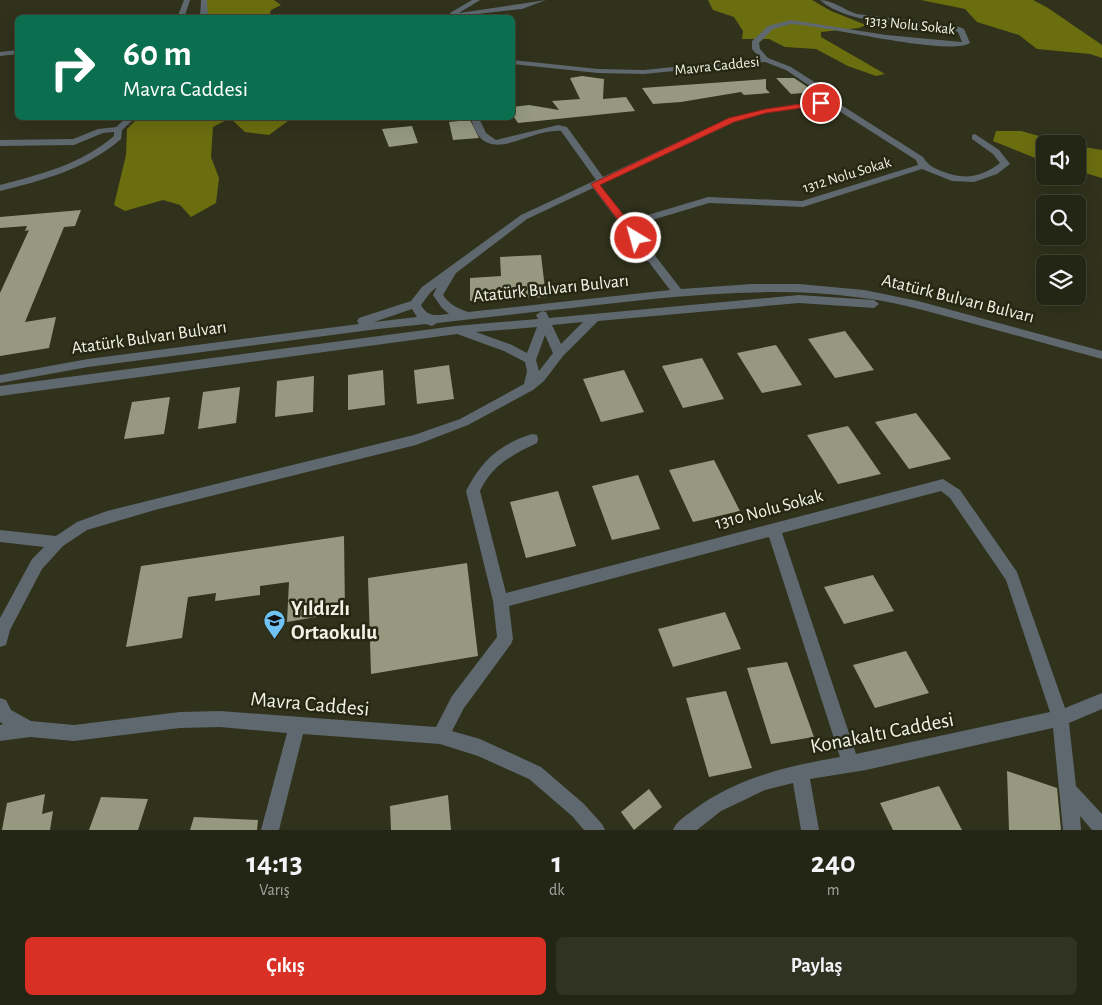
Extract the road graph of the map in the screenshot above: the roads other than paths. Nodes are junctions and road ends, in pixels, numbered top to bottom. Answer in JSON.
{"nodes":[{"id":1,"x":187,"y":0,"type":"edge"},
{"id":2,"x":204,"y":0,"type":"edge"},
{"id":3,"x":477,"y":0,"type":"edge"},
{"id":4,"x":543,"y":0,"type":"edge"},
{"id":5,"x":823,"y":0,"type":"edge"},
{"id":6,"x":530,"y":4,"type":"junction"},
{"id":7,"x":181,"y":15,"type":"edge"},
{"id":8,"x":204,"y":15,"type":"edge"},
{"id":9,"x":454,"y":15,"type":"edge"},
{"id":10,"x":459,"y":15,"type":"edge"},
{"id":11,"x":502,"y":15,"type":"edge"},
{"id":12,"x":15,"y":52,"type":"edge"},
{"id":13,"x":0,"y":54,"type":"edge"},
{"id":14,"x":765,"y":60,"type":"junction"},
{"id":15,"x":515,"y":62,"type":"edge"},
{"id":16,"x":822,"y":96,"type":"junction"},
{"id":17,"x":128,"y":120,"type":"edge"},
{"id":18,"x":476,"y":120,"type":"edge"},
{"id":19,"x":118,"y":128,"type":"junction"},
{"id":20,"x":975,"y":136,"type":"dead end"},
{"id":21,"x":0,"y":143,"type":"edge"},
{"id":22,"x":923,"y":166,"type":"junction"},
{"id":23,"x":598,"y":182,"type":"junction"},
{"id":24,"x":0,"y":186,"type":"edge"},
{"id":25,"x":626,"y":225,"type":"junction"},
{"id":26,"x":454,"y":268,"type":"junction"},
{"id":27,"x":678,"y":293,"type":"junction"},
{"id":28,"x":417,"y":303,"type":"junction"},
{"id":29,"x":540,"y":308,"type":"junction"},
{"id":30,"x":471,"y":315,"type":"junction"},
{"id":31,"x":595,"y":317,"type":"junction"},
{"id":32,"x":429,"y":321,"type":"junction"},
{"id":33,"x":544,"y":322,"type":"junction"},
{"id":34,"x":455,"y":330,"type":"junction"},
{"id":35,"x":335,"y":331,"type":"junction"},
{"id":36,"x":559,"y":353,"type":"junction"},
{"id":37,"x":1102,"y":354,"type":"edge"},
{"id":38,"x":530,"y":360,"type":"junction"},
{"id":39,"x":1102,"y":362,"type":"edge"},
{"id":40,"x":0,"y":379,"type":"edge"},
{"id":41,"x":529,"y":386,"type":"junction"},
{"id":42,"x":0,"y":391,"type":"edge"},
{"id":43,"x":532,"y":439,"type":"dead end"},
{"id":44,"x":773,"y":529,"type":"junction"},
{"id":45,"x":0,"y":536,"type":"edge"},
{"id":46,"x":58,"y":542,"type":"junction"},
{"id":47,"x":501,"y":601,"type":"junction"},
{"id":48,"x":0,"y":640,"type":"edge"},
{"id":49,"x":1102,"y":701,"type":"edge"},
{"id":50,"x":0,"y":706,"type":"edge"},
{"id":51,"x":1060,"y":718,"type":"junction"},
{"id":52,"x":297,"y":725,"type":"junction"},
{"id":53,"x":30,"y":729,"type":"junction"},
{"id":54,"x":0,"y":734,"type":"edge"},
{"id":55,"x":440,"y":736,"type":"junction"},
{"id":56,"x":851,"y":764,"type":"junction"},
{"id":57,"x":800,"y":772,"type":"junction"},
{"id":58,"x":1068,"y":790,"type":"junction"},
{"id":59,"x":1102,"y":828,"type":"edge"},
{"id":60,"x":270,"y":830,"type":"edge"},
{"id":61,"x":596,"y":830,"type":"edge"},
{"id":62,"x":682,"y":830,"type":"edge"},
{"id":63,"x":810,"y":830,"type":"edge"},
{"id":64,"x":1072,"y":830,"type":"edge"}],
"edges":[{"from":1,"to":7,"type":"street"},
{"from":2,"to":8,"type":"street"},
{"from":3,"to":9,"type":"street"},
{"from":4,"to":6,"type":"street"},
{"from":5,"to":14,"type":"street","name":"1313 Nolu Sokak"},
{"from":6,"to":10,"type":"street"},
{"from":6,"to":11,"type":"street"},
{"from":12,"to":13,"type":"street"},
{"from":14,"to":15,"type":"street","name":"Mavra Caddesi"},
{"from":14,"to":16,"type":"street","name":"Mavra Caddesi"},
{"from":16,"to":22,"type":"street","name":"1312 Nolu Sokak"},
{"from":16,"to":23,"type":"street"},
{"from":17,"to":19,"type":"street"},
{"from":18,"to":23,"type":"street"},
{"from":19,"to":21,"type":"street"},
{"from":19,"to":24,"type":"street"},
{"from":20,"to":22,"type":"street"},
{"from":22,"to":25,"type":"street","name":"1312 Nolu Sokak"},
{"from":23,"to":25,"type":"street"},
{"from":23,"to":26,"type":"street"},
{"from":25,"to":27,"type":"street"},
{"from":26,"to":28,"type":"street"},
{"from":26,"to":30,"type":"street"},
{"from":27,"to":29,"type":"street","name":"Atatürk Bulvarı Bulvarı"},
{"from":27,"to":37,"type":"street","name":"Atatürk Bulvarı Bulvarı"},
{"from":28,"to":32,"type":"street"},
{"from":28,"to":35,"type":"street"},
{"from":29,"to":30,"type":"street","name":"Atatürk Bulvarı Bulvarı"},
{"from":29,"to":33,"type":"street"},
{"from":30,"to":32,"type":"street","name":"Atatürk Bulvarı Bulvarı"},
{"from":31,"to":33,"type":"street","name":"Atatürk Bulvarı Bulvarı"},
{"from":31,"to":36,"type":"street"},
{"from":31,"to":39,"type":"street","name":"Atatürk Bulvarı Bulvarı"},
{"from":32,"to":34,"type":"street"},
{"from":32,"to":35,"type":"street","name":"Atatürk Bulvarı Bulvarı"},
{"from":33,"to":34,"type":"street","name":"Atatürk Bulvarı Bulvarı"},
{"from":33,"to":36,"type":"street"},
{"from":33,"to":38,"type":"street"},
{"from":34,"to":38,"type":"street"},
{"from":34,"to":42,"type":"street","name":"Atatürk Bulvarı Bulvarı"},
{"from":35,"to":40,"type":"street","name":"Atatürk Bulvarı Bulvarı"},
{"from":36,"to":41,"type":"street"},
{"from":38,"to":41,"type":"street"},
{"from":41,"to":46,"type":"street"},
{"from":43,"to":47,"type":"street"},
{"from":44,"to":47,"type":"street","name":"1310 Nolu Sokak"},
{"from":44,"to":51,"type":"street","name":"1310 Nolu Sokak"},
{"from":44,"to":56,"type":"street"},
{"from":45,"to":46,"type":"street"},
{"from":46,"to":48,"type":"street"},
{"from":47,"to":55,"type":"street"},
{"from":49,"to":51,"type":"street","name":"Konakaltı Caddesi"},
{"from":50,"to":53,"type":"street","name":"Mavra Caddesi"},
{"from":51,"to":56,"type":"street","name":"Konakaltı Caddesi"},
{"from":51,"to":58,"type":"street"},
{"from":52,"to":53,"type":"street","name":"Mavra Caddesi"},
{"from":52,"to":55,"type":"street","name":"Mavra Caddesi"},
{"from":52,"to":60,"type":"street"},
{"from":53,"to":54,"type":"street"},
{"from":55,"to":61,"type":"street","name":"Mavra Caddesi"},
{"from":56,"to":57,"type":"street","name":"Konakaltı Caddesi"},
{"from":57,"to":62,"type":"street","name":"Konakaltı Caddesi"},
{"from":57,"to":63,"type":"street"},
{"from":58,"to":59,"type":"street"},
{"from":58,"to":64,"type":"street"}]}
